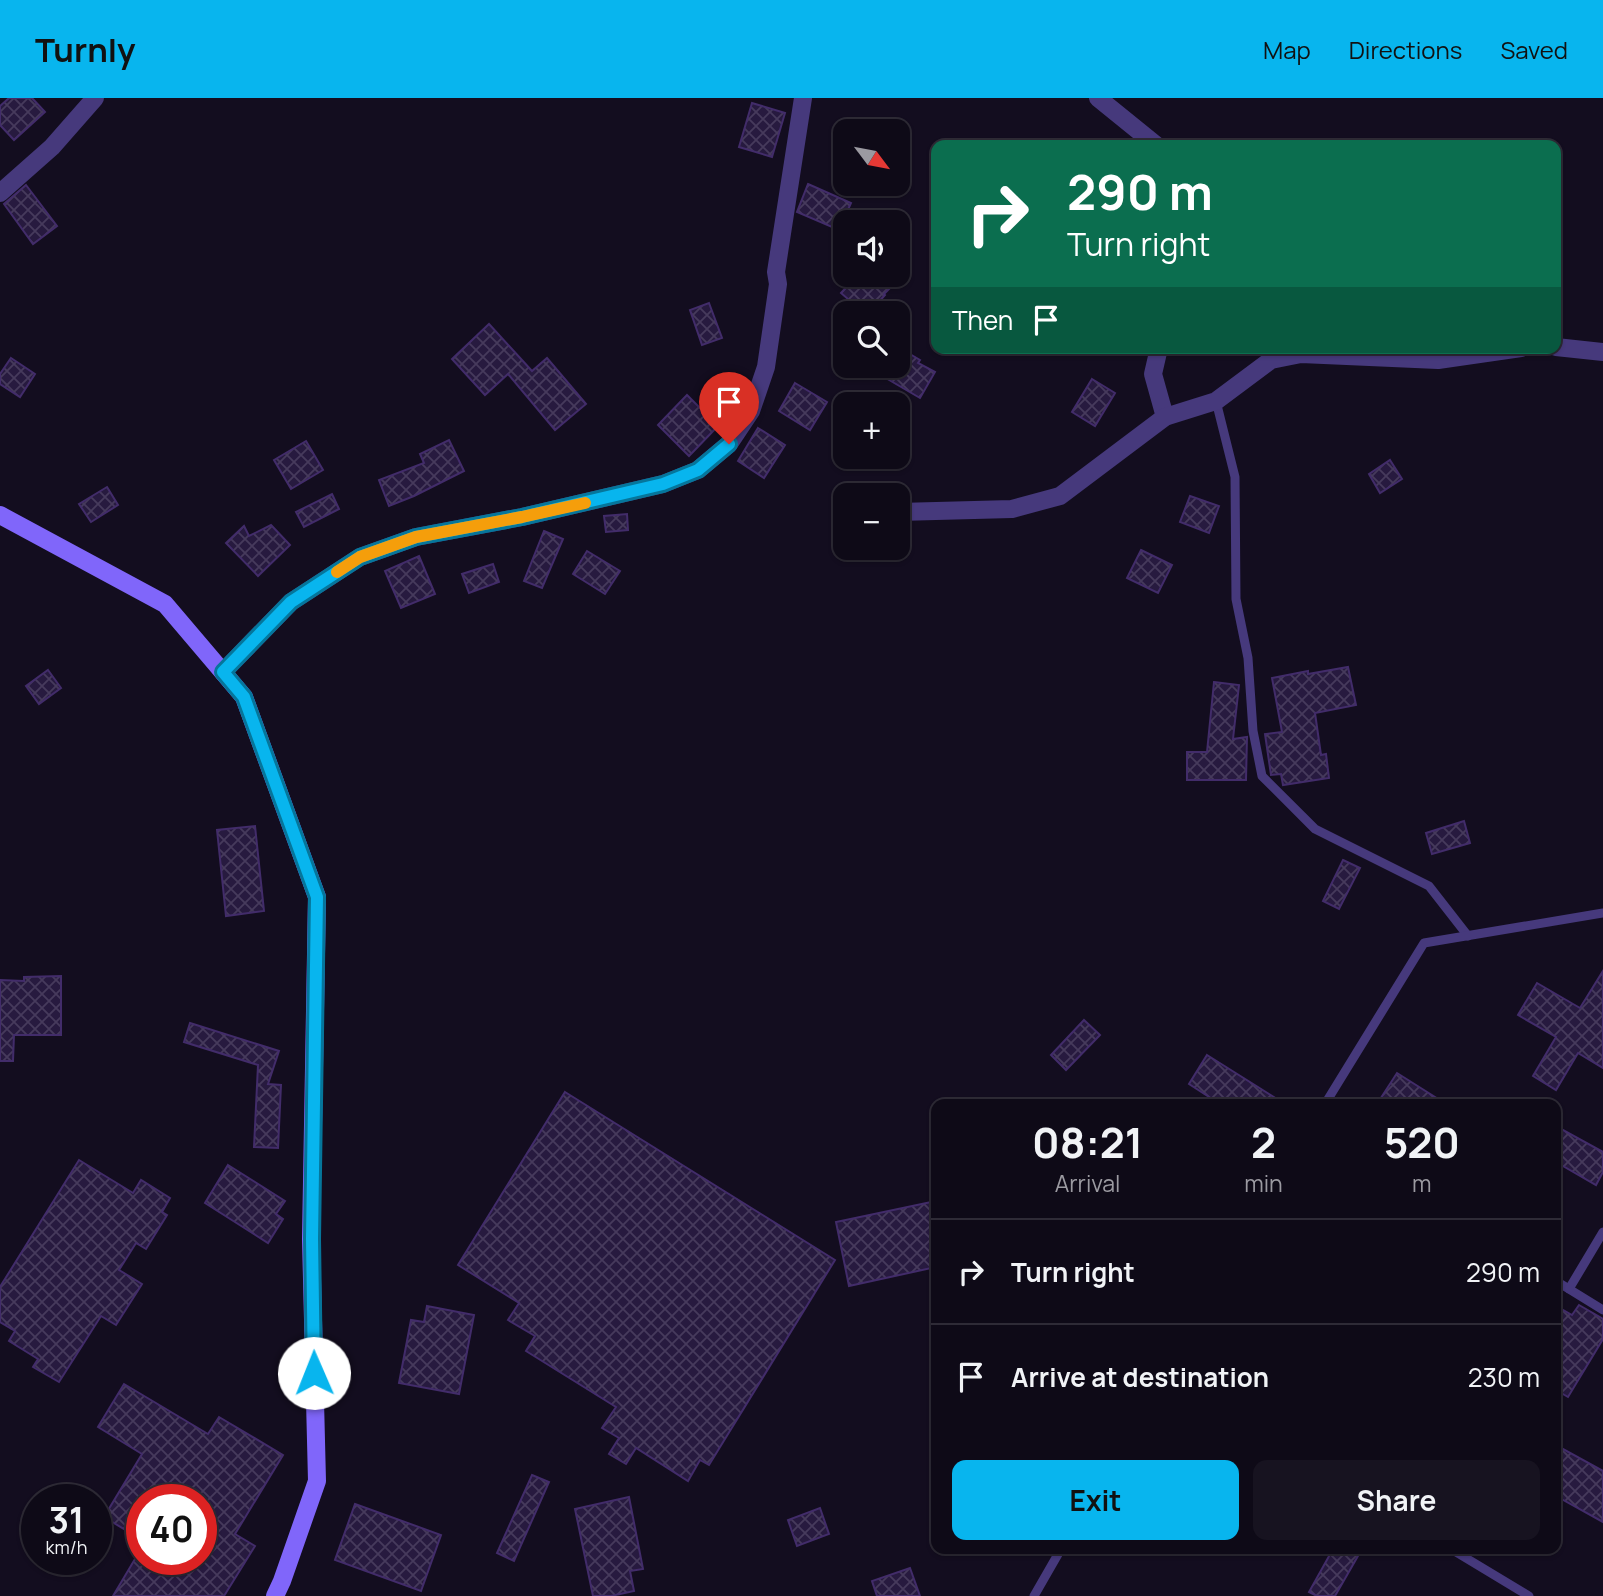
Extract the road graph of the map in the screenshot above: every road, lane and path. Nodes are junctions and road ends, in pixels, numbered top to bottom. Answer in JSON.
{"nodes":[{"id":1,"x":95,"y":98,"type":"edge"},
{"id":2,"x":803,"y":98,"type":"edge"},
{"id":3,"x":1098,"y":98,"type":"edge"},
{"id":4,"x":1150,"y":140,"type":"edge"},
{"id":5,"x":0,"y":193,"type":"edge"},
{"id":6,"x":1561,"y":348,"type":"edge"},
{"id":7,"x":1603,"y":352,"type":"edge"},
{"id":8,"x":1158,"y":354,"type":"edge"},
{"id":9,"x":1301,"y":354,"type":"edge"},
{"id":10,"x":1301,"y":354,"type":"edge"},
{"id":11,"x":1480,"y":354,"type":"edge"},
{"id":12,"x":1216,"y":401,"type":"junction"},
{"id":13,"x":1165,"y":417,"type":"junction"},
{"id":14,"x":910,"y":512,"type":"edge"},
{"id":15,"x":0,"y":515,"type":"edge"},
{"id":16,"x":223,"y":672,"type":"junction"},
{"id":17,"x":1603,"y":913,"type":"edge"},
{"id":18,"x":1468,"y":936,"type":"junction"},
{"id":19,"x":1328,"y":1099,"type":"edge"},
{"id":20,"x":1603,"y":1232,"type":"edge"},
{"id":21,"x":1561,"y":1284,"type":"edge"},
{"id":22,"x":1569,"y":1289,"type":"junction"},
{"id":23,"x":1603,"y":1310,"type":"edge"},
{"id":24,"x":1058,"y":1554,"type":"edge"},
{"id":25,"x":1459,"y":1554,"type":"edge"},
{"id":26,"x":275,"y":1596,"type":"edge"},
{"id":27,"x":1034,"y":1596,"type":"edge"},
{"id":28,"x":1529,"y":1596,"type":"edge"}],
"edges":[{"from":1,"to":5,"type":"street"},
{"from":2,"to":16,"type":"street"},
{"from":3,"to":4,"type":"street"},
{"from":6,"to":7,"type":"street"},
{"from":8,"to":13,"type":"street"},
{"from":9,"to":12,"type":"street"},
{"from":10,"to":11,"type":"street"},
{"from":12,"to":13,"type":"street"},
{"from":12,"to":18,"type":"lane"},
{"from":13,"to":14,"type":"street"},
{"from":15,"to":16,"type":"street"},
{"from":16,"to":26,"type":"street"},
{"from":17,"to":18,"type":"lane"},
{"from":18,"to":19,"type":"lane"},
{"from":20,"to":22,"type":"lane"},
{"from":21,"to":22,"type":"lane"},
{"from":22,"to":23,"type":"lane"},
{"from":24,"to":27,"type":"lane"},
{"from":25,"to":28,"type":"lane"}]}
